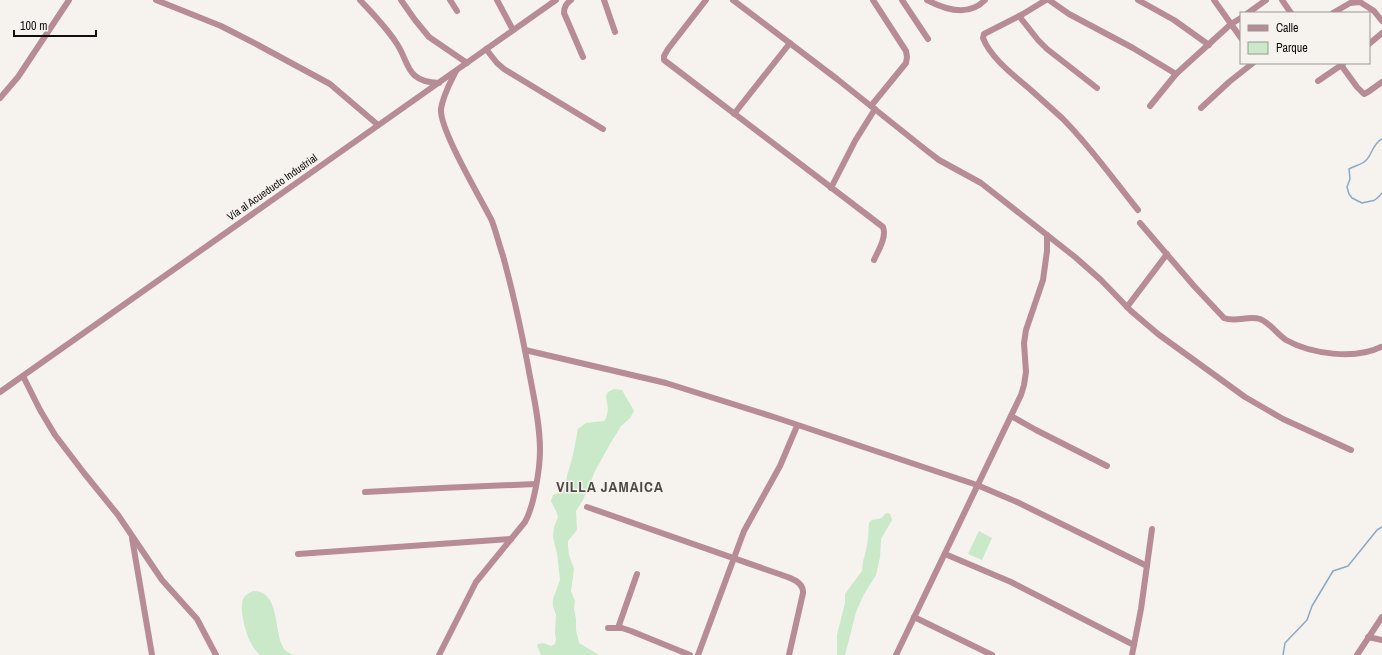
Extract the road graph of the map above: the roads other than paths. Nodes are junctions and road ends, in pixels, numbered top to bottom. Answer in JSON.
{"nodes":[{"id":1,"x":69,"y":0,"type":"edge"},
{"id":2,"x":156,"y":0,"type":"edge"},
{"id":3,"x":360,"y":0,"type":"edge"},
{"id":4,"x":401,"y":0,"type":"edge"},
{"id":5,"x":450,"y":0,"type":"edge"},
{"id":6,"x":497,"y":0,"type":"edge"},
{"id":7,"x":556,"y":0,"type":"edge"},
{"id":8,"x":571,"y":0,"type":"edge"},
{"id":9,"x":604,"y":0,"type":"edge"},
{"id":10,"x":706,"y":0,"type":"edge"},
{"id":11,"x":733,"y":0,"type":"edge"},
{"id":12,"x":873,"y":0,"type":"edge"},
{"id":13,"x":902,"y":0,"type":"edge"},
{"id":14,"x":928,"y":0,"type":"edge"},
{"id":15,"x":985,"y":0,"type":"edge"},
{"id":16,"x":1047,"y":0,"type":"edge"},
{"id":17,"x":1138,"y":0,"type":"edge"},
{"id":18,"x":1214,"y":0,"type":"edge"},
{"id":19,"x":1266,"y":0,"type":"edge"},
{"id":20,"x":1282,"y":0,"type":"edge"},
{"id":21,"x":1355,"y":1,"type":"edge"},
{"id":22,"x":458,"y":11,"type":"dead end"},
{"id":23,"x":1249,"y":12,"type":"edge"},
{"id":24,"x":1290,"y":12,"type":"edge"},
{"id":25,"x":1335,"y":12,"type":"edge"},
{"id":26,"x":1019,"y":16,"type":"junction"},
{"id":27,"x":1240,"y":19,"type":"edge"},
{"id":28,"x":1382,"y":21,"type":"edge"},
{"id":29,"x":1231,"y":24,"type":"junction"},
{"id":30,"x":513,"y":30,"type":"junction"},
{"id":31,"x":615,"y":32,"type":"dead end"},
{"id":32,"x":1382,"y":33,"type":"edge"},
{"id":33,"x":1240,"y":37,"type":"edge"},
{"id":34,"x":928,"y":40,"type":"dead end"},
{"id":35,"x":790,"y":43,"type":"junction"},
{"id":36,"x":1370,"y":43,"type":"edge"},
{"id":37,"x":1209,"y":45,"type":"junction"},
{"id":38,"x":486,"y":49,"type":"junction"},
{"id":39,"x":583,"y":57,"type":"dead end"},
{"id":40,"x":467,"y":62,"type":"junction"},
{"id":41,"x":1252,"y":64,"type":"edge"},
{"id":42,"x":1343,"y":64,"type":"edge"},
{"id":43,"x":456,"y":70,"type":"junction"},
{"id":44,"x":1176,"y":74,"type":"junction"},
{"id":45,"x":1318,"y":81,"type":"dead end"},
{"id":46,"x":1382,"y":82,"type":"edge"},
{"id":47,"x":438,"y":83,"type":"junction"},
{"id":48,"x":1097,"y":88,"type":"dead end"},
{"id":49,"x":0,"y":98,"type":"edge"},
{"id":50,"x":1150,"y":106,"type":"dead end"},
{"id":51,"x":873,"y":108,"type":"junction"},
{"id":52,"x":1201,"y":108,"type":"dead end"},
{"id":53,"x":734,"y":114,"type":"junction"},
{"id":54,"x":378,"y":125,"type":"junction"},
{"id":55,"x":603,"y":129,"type":"dead end"},
{"id":56,"x":831,"y":188,"type":"junction"},
{"id":57,"x":1138,"y":210,"type":"dead end"},
{"id":58,"x":1140,"y":223,"type":"dead end"},
{"id":59,"x":1047,"y":235,"type":"junction"},
{"id":60,"x":1167,"y":254,"type":"junction"},
{"id":61,"x":874,"y":260,"type":"dead end"},
{"id":62,"x":1127,"y":307,"type":"junction"},
{"id":63,"x":1381,"y":347,"type":"edge"},
{"id":64,"x":525,"y":350,"type":"junction"},
{"id":65,"x":23,"y":376,"type":"junction"},
{"id":66,"x":0,"y":392,"type":"edge"},
{"id":67,"x":1012,"y":416,"type":"junction"},
{"id":68,"x":797,"y":426,"type":"junction"},
{"id":69,"x":1351,"y":450,"type":"dead end"},
{"id":70,"x":1107,"y":466,"type":"dead end"},
{"id":71,"x":536,"y":484,"type":"junction"},
{"id":72,"x":977,"y":485,"type":"junction"},
{"id":73,"x":364,"y":492,"type":"dead end"},
{"id":74,"x":586,"y":508,"type":"dead end"},
{"id":75,"x":1152,"y":529,"type":"dead end"},
{"id":76,"x":131,"y":534,"type":"junction"},
{"id":77,"x":511,"y":539,"type":"junction"},
{"id":78,"x":298,"y":554,"type":"dead end"},
{"id":79,"x":945,"y":554,"type":"junction"},
{"id":80,"x":734,"y":558,"type":"junction"},
{"id":81,"x":1147,"y":566,"type":"junction"},
{"id":82,"x":637,"y":574,"type":"dead end"},
{"id":83,"x":914,"y":617,"type":"junction"},
{"id":84,"x":1382,"y":617,"type":"edge"},
{"id":85,"x":608,"y":628,"type":"dead end"},
{"id":86,"x":618,"y":628,"type":"junction"},
{"id":87,"x":1368,"y":637,"type":"junction"},
{"id":88,"x":1382,"y":640,"type":"edge"},
{"id":89,"x":1134,"y":645,"type":"junction"},
{"id":90,"x":152,"y":655,"type":"edge"},
{"id":91,"x":216,"y":655,"type":"edge"},
{"id":92,"x":439,"y":655,"type":"edge"},
{"id":93,"x":690,"y":655,"type":"edge"},
{"id":94,"x":698,"y":655,"type":"edge"},
{"id":95,"x":788,"y":655,"type":"edge"},
{"id":96,"x":896,"y":655,"type":"edge"},
{"id":97,"x":992,"y":655,"type":"edge"},
{"id":98,"x":1132,"y":655,"type":"edge"},
{"id":99,"x":1357,"y":655,"type":"edge"}],
"edges":[{"from":1,"to":49,"type":"street"},
{"from":2,"to":54,"type":"street"},
{"from":3,"to":47,"type":"street"},
{"from":4,"to":40,"type":"street"},
{"from":5,"to":22,"type":"street"},
{"from":6,"to":30,"type":"street"},
{"from":7,"to":30,"type":"street","name":"Vía al Acueducto Industrial"},
{"from":8,"to":39,"type":"street"},
{"from":9,"to":31,"type":"street"},
{"from":10,"to":53,"type":"street"},
{"from":11,"to":35,"type":"street"},
{"from":12,"to":51,"type":"street"},
{"from":13,"to":34,"type":"street"},
{"from":14,"to":15,"type":"street"},
{"from":16,"to":26,"type":"street"},
{"from":16,"to":44,"type":"street"},
{"from":17,"to":37,"type":"street"},
{"from":18,"to":29,"type":"street"},
{"from":19,"to":23,"type":"street"},
{"from":20,"to":24,"type":"street"},
{"from":21,"to":25,"type":"street"},
{"from":21,"to":28,"type":"street"},
{"from":26,"to":48,"type":"street"},
{"from":26,"to":57,"type":"street"},
{"from":27,"to":29,"type":"street"},
{"from":29,"to":33,"type":"street"},
{"from":29,"to":37,"type":"street"},
{"from":30,"to":38,"type":"street","name":"Vía al Acueducto Industrial"},
{"from":32,"to":36,"type":"street"},
{"from":35,"to":51,"type":"street"},
{"from":35,"to":53,"type":"street"},
{"from":37,"to":44,"type":"street"},
{"from":38,"to":40,"type":"street","name":"Vía al Acueducto Industrial"},
{"from":38,"to":55,"type":"street"},
{"from":40,"to":43,"type":"street","name":"Vía al Acueducto Industrial"},
{"from":41,"to":52,"type":"street"},
{"from":42,"to":45,"type":"street"},
{"from":42,"to":46,"type":"street"},
{"from":43,"to":47,"type":"street","name":"Vía al Acueducto Industrial"},
{"from":43,"to":64,"type":"street"},
{"from":44,"to":50,"type":"street"},
{"from":47,"to":54,"type":"street","name":"Vía al Acueducto Industrial"},
{"from":51,"to":56,"type":"street"},
{"from":51,"to":59,"type":"street"},
{"from":53,"to":56,"type":"street"},
{"from":54,"to":65,"type":"street","name":"Vía al Acueducto Industrial"},
{"from":56,"to":61,"type":"street"},
{"from":58,"to":60,"type":"street"},
{"from":59,"to":62,"type":"street"},
{"from":59,"to":67,"type":"street"},
{"from":60,"to":62,"type":"street"},
{"from":60,"to":63,"type":"street"},
{"from":62,"to":69,"type":"street"},
{"from":64,"to":68,"type":"street"},
{"from":64,"to":71,"type":"street"},
{"from":65,"to":66,"type":"street","name":"Vía al Acueducto Industrial"},
{"from":65,"to":76,"type":"street"},
{"from":67,"to":70,"type":"street"},
{"from":67,"to":72,"type":"street"},
{"from":68,"to":72,"type":"street"},
{"from":68,"to":80,"type":"street"},
{"from":71,"to":73,"type":"street"},
{"from":71,"to":77,"type":"street"},
{"from":72,"to":79,"type":"street"},
{"from":72,"to":81,"type":"street"},
{"from":74,"to":80,"type":"street"},
{"from":75,"to":81,"type":"street"},
{"from":76,"to":90,"type":"street"},
{"from":76,"to":91,"type":"street"},
{"from":77,"to":78,"type":"street"},
{"from":77,"to":92,"type":"street"},
{"from":79,"to":83,"type":"street"},
{"from":79,"to":89,"type":"street"},
{"from":80,"to":94,"type":"street"},
{"from":80,"to":95,"type":"street"},
{"from":81,"to":89,"type":"street"},
{"from":82,"to":86,"type":"street"},
{"from":83,"to":96,"type":"street"},
{"from":83,"to":97,"type":"street"},
{"from":84,"to":87,"type":"street"},
{"from":85,"to":86,"type":"street"},
{"from":86,"to":93,"type":"street"},
{"from":87,"to":88,"type":"street"},
{"from":87,"to":99,"type":"street"},
{"from":89,"to":98,"type":"street"}]}
